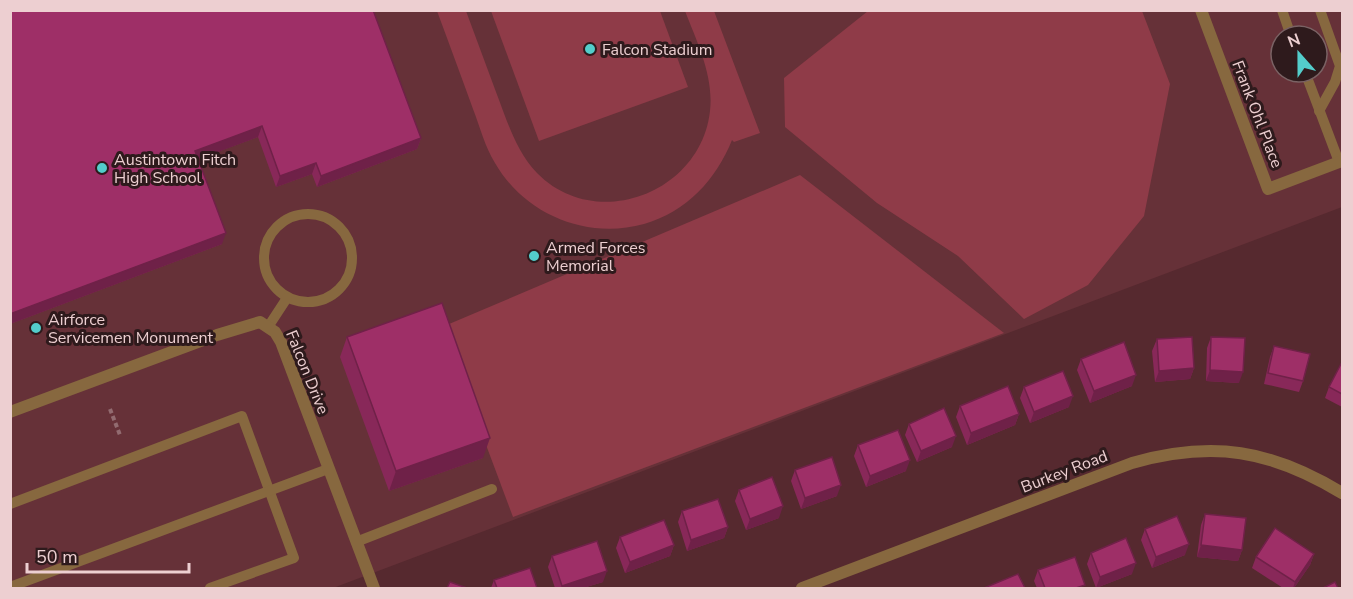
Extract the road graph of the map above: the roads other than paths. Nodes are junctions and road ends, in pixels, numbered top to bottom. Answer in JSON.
{"nodes":[{"id":1,"x":1201,"y":10,"type":"edge"},
{"id":2,"x":1320,"y":10,"type":"edge"},
{"id":3,"x":1309,"y":84,"type":"edge"},
{"id":4,"x":1319,"y":111,"type":"junction"},
{"id":5,"x":1341,"y":161,"type":"edge"},
{"id":6,"x":287,"y":298,"type":"junction"},
{"id":7,"x":268,"y":327,"type":"junction"},
{"id":8,"x":10,"y":412,"type":"edge"},
{"id":9,"x":328,"y":469,"type":"junction"},
{"id":10,"x":492,"y":489,"type":"dead end"},
{"id":11,"x":269,"y":490,"type":"junction"},
{"id":12,"x":1342,"y":493,"type":"edge"},
{"id":13,"x":10,"y":504,"type":"edge"},
{"id":14,"x":356,"y":542,"type":"junction"},
{"id":15,"x":10,"y":586,"type":"edge"},
{"id":16,"x":210,"y":588,"type":"edge"},
{"id":17,"x":374,"y":588,"type":"edge"},
{"id":18,"x":802,"y":588,"type":"edge"}],
"edges":[{"from":1,"to":5,"type":"street","name":"Frank Ohl Place"},
{"from":2,"to":4,"type":"lane"},
{"from":3,"to":4,"type":"lane"},
{"from":4,"to":5,"type":"lane"},
{"from":6,"to":6,"type":"lane"},
{"from":6,"to":7,"type":"lane"},
{"from":7,"to":8,"type":"street","name":"Falcon Drive"},
{"from":7,"to":9,"type":"street","name":"Falcon Drive"},
{"from":9,"to":11,"type":"lane"},
{"from":9,"to":14,"type":"street","name":"Falcon Drive"},
{"from":10,"to":14,"type":"lane"},
{"from":11,"to":13,"type":"lane"},
{"from":11,"to":15,"type":"lane"},
{"from":11,"to":16,"type":"lane"},
{"from":12,"to":18,"type":"street","name":"Burkey Road"},
{"from":14,"to":17,"type":"street","name":"Falcon Drive"}]}
